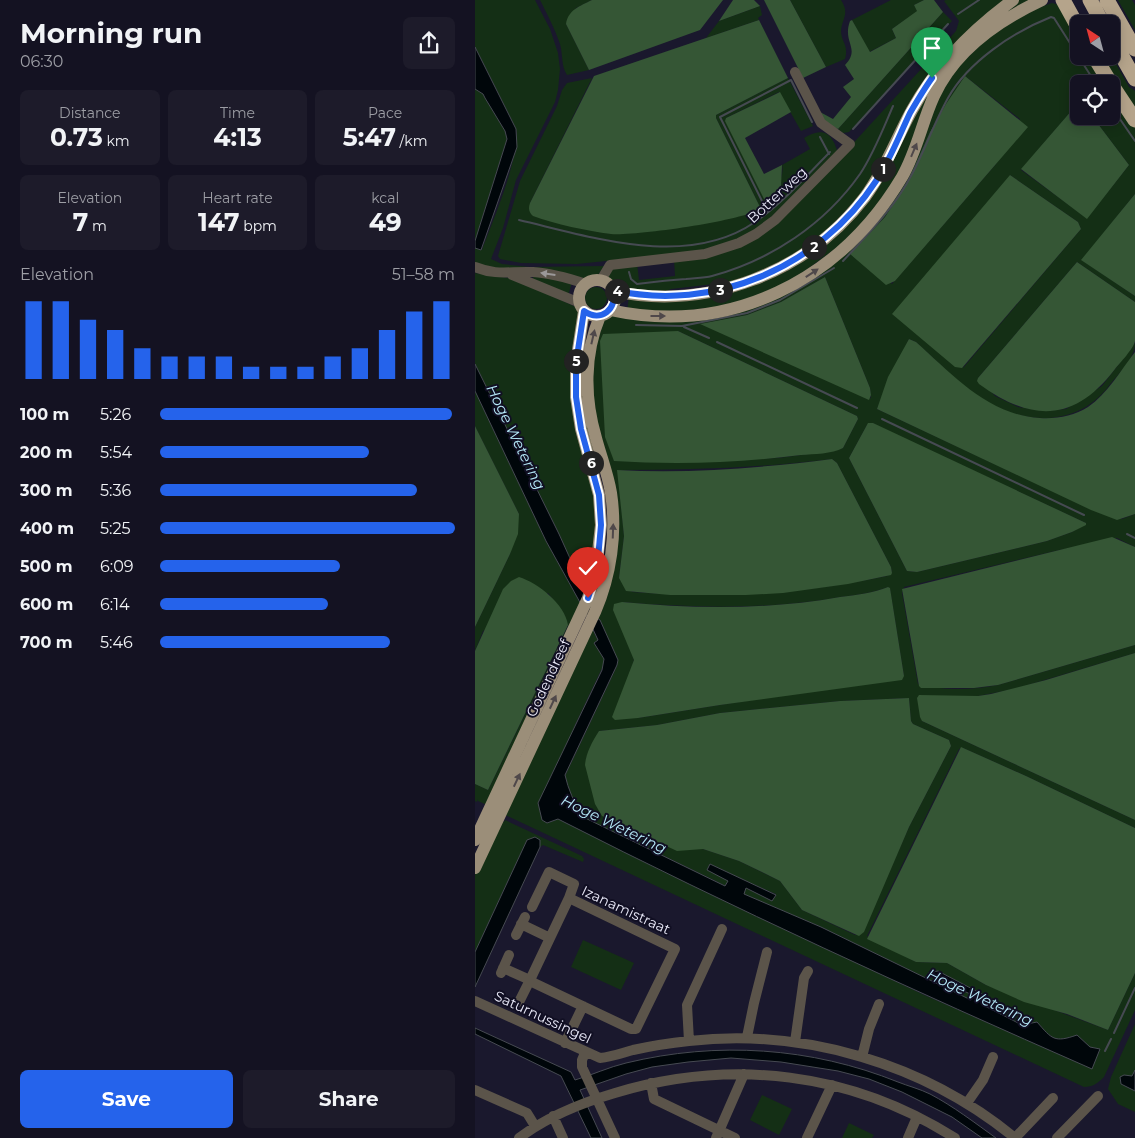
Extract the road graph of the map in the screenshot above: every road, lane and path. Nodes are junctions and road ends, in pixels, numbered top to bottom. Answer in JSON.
{"nodes":[{"id":1,"x":1013,"y":0,"type":"edge"},
{"id":2,"x":1041,"y":0,"type":"edge"},
{"id":3,"x":1063,"y":0,"type":"edge"},
{"id":4,"x":1090,"y":0,"type":"edge"},
{"id":5,"x":1107,"y":0,"type":"edge"},
{"id":6,"x":1071,"y":15,"type":"edge"},
{"id":7,"x":1098,"y":15,"type":"edge"},
{"id":8,"x":1135,"y":50,"type":"edge"},
{"id":9,"x":1120,"y":53,"type":"edge"},
{"id":10,"x":795,"y":72,"type":"dead end"},
{"id":11,"x":1135,"y":79,"type":"edge"},
{"id":12,"x":1120,"y":98,"type":"edge"},
{"id":13,"x":1135,"y":120,"type":"edge"},
{"id":14,"x":475,"y":267,"type":"edge"},
{"id":15,"x":509,"y":273,"type":"junction"},
{"id":16,"x":601,"y":280,"type":"junction"},
{"id":17,"x":586,"y":284,"type":"junction"},
{"id":18,"x":613,"y":290,"type":"junction"},
{"id":19,"x":582,"y":307,"type":"junction"},
{"id":20,"x":605,"y":313,"type":"junction"},
{"id":21,"x":493,"y":816,"type":"junction"},
{"id":22,"x":475,"y":840,"type":"edge"},
{"id":23,"x":475,"y":868,"type":"edge"},
{"id":24,"x":569,"y":898,"type":"junction"},
{"id":25,"x":532,"y":907,"type":"dead end"},
{"id":26,"x":722,"y":929,"type":"dead end"},
{"id":27,"x":516,"y":935,"type":"dead end"},
{"id":28,"x":550,"y":938,"type":"junction"},
{"id":29,"x":767,"y":952,"type":"dead end"},
{"id":30,"x":509,"y":955,"type":"dead end"},
{"id":31,"x":808,"y":970,"type":"dead end"},
{"id":32,"x":530,"y":980,"type":"junction"},
{"id":33,"x":475,"y":1001,"type":"edge"},
{"id":34,"x":519,"y":1002,"type":"dead end"},
{"id":35,"x":879,"y":1004,"type":"dead end"},
{"id":36,"x":583,"y":1006,"type":"junction"},
{"id":37,"x":747,"y":1037,"type":"junction"},
{"id":38,"x":689,"y":1041,"type":"junction"},
{"id":39,"x":795,"y":1042,"type":"junction"},
{"id":40,"x":565,"y":1043,"type":"junction"},
{"id":41,"x":585,"y":1053,"type":"junction"},
{"id":42,"x":862,"y":1057,"type":"junction"},
{"id":43,"x":993,"y":1058,"type":"dead end"},
{"id":44,"x":745,"y":1074,"type":"junction"},
{"id":45,"x":651,"y":1083,"type":"junction"},
{"id":46,"x":832,"y":1086,"type":"junction"},
{"id":47,"x":475,"y":1090,"type":"edge"},
{"id":48,"x":1098,"y":1096,"type":"dead end"},
{"id":49,"x":1053,"y":1098,"type":"dead end"},
{"id":50,"x":596,"y":1099,"type":"junction"},
{"id":51,"x":967,"y":1103,"type":"junction"},
{"id":52,"x":553,"y":1116,"type":"junction"},
{"id":53,"x":917,"y":1117,"type":"junction"},
{"id":54,"x":535,"y":1126,"type":"junction"},
{"id":55,"x":718,"y":1134,"type":"edge"},
{"id":56,"x":519,"y":1138,"type":"edge"},
{"id":57,"x":563,"y":1138,"type":"edge"},
{"id":58,"x":615,"y":1138,"type":"edge"},
{"id":59,"x":735,"y":1138,"type":"edge"},
{"id":60,"x":807,"y":1138,"type":"edge"},
{"id":61,"x":907,"y":1138,"type":"edge"},
{"id":62,"x":955,"y":1138,"type":"edge"},
{"id":63,"x":1015,"y":1138,"type":"edge"},
{"id":64,"x":1057,"y":1138,"type":"edge"}],
"edges":[{"from":1,"to":18,"type":"main road"},
{"from":20,"to":2,"type":"main road","one_way":true},
{"from":3,"to":6,"type":"highway"},
{"from":4,"to":7,"type":"highway"},
{"from":5,"to":8,"type":"highway"},
{"from":9,"to":11,"type":"highway"},
{"from":10,"to":16,"type":"street","name":"Botterweg"},
{"from":12,"to":13,"type":"highway"},
{"from":14,"to":15,"type":"street"},
{"from":17,"to":15,"type":"street","one_way":true},
{"from":15,"to":19,"type":"street"},
{"from":16,"to":17,"type":"main road"},
{"from":16,"to":18,"type":"main road"},
{"from":17,"to":19,"type":"main road"},
{"from":18,"to":20,"type":"main road"},
{"from":19,"to":20,"type":"main road"},
{"from":19,"to":21,"type":"main road","name":"Godendreef"},
{"from":21,"to":20,"type":"main road","name":"Godendreef","one_way":true},
{"from":21,"to":22,"type":"main road","name":"Godendreef"},
{"from":21,"to":23,"type":"main road","name":"Godendreef"},
{"from":24,"to":25,"type":"street"},
{"from":24,"to":28,"type":"street","name":"Izanamistraat"},
{"from":24,"to":36,"type":"street","name":"Izanamistraat"},
{"from":26,"to":38,"type":"street"},
{"from":27,"to":28,"type":"street"},
{"from":28,"to":32,"type":"street","name":"Izanamistraat"},
{"from":29,"to":37,"type":"street"},
{"from":30,"to":32,"type":"street"},
{"from":31,"to":39,"type":"street"},
{"from":32,"to":34,"type":"street","name":"Izanamistraat"},
{"from":32,"to":36,"type":"street","name":"Izanamistraat"},
{"from":33,"to":40,"type":"street","name":"Saturnussingel"},
{"from":35,"to":42,"type":"street"},
{"from":36,"to":40,"type":"street"},
{"from":37,"to":38,"type":"street","name":"Saturnussingel"},
{"from":37,"to":39,"type":"street","name":"Saturnussingel"},
{"from":38,"to":41,"type":"street","name":"Saturnussingel"},
{"from":39,"to":42,"type":"street","name":"Saturnussingel"},
{"from":40,"to":41,"type":"street","name":"Saturnussingel"},
{"from":41,"to":50,"type":"street"},
{"from":42,"to":51,"type":"street","name":"Saturnussingel"},
{"from":43,"to":51,"type":"street"},
{"from":44,"to":45,"type":"street"},
{"from":44,"to":46,"type":"street"},
{"from":44,"to":55,"type":"street"},
{"from":45,"to":50,"type":"street"},
{"from":45,"to":55,"type":"street"},
{"from":46,"to":53,"type":"street"},
{"from":46,"to":60,"type":"street"},
{"from":47,"to":54,"type":"street"},
{"from":48,"to":64,"type":"street"},
{"from":49,"to":63,"type":"street","name":"Saturnussingel"},
{"from":50,"to":52,"type":"street"},
{"from":50,"to":58,"type":"street"},
{"from":51,"to":63,"type":"street","name":"Saturnussingel"},
{"from":52,"to":54,"type":"street"},
{"from":52,"to":57,"type":"street"},
{"from":53,"to":61,"type":"street"},
{"from":53,"to":62,"type":"street"},
{"from":54,"to":56,"type":"street"},
{"from":55,"to":59,"type":"street"}]}
